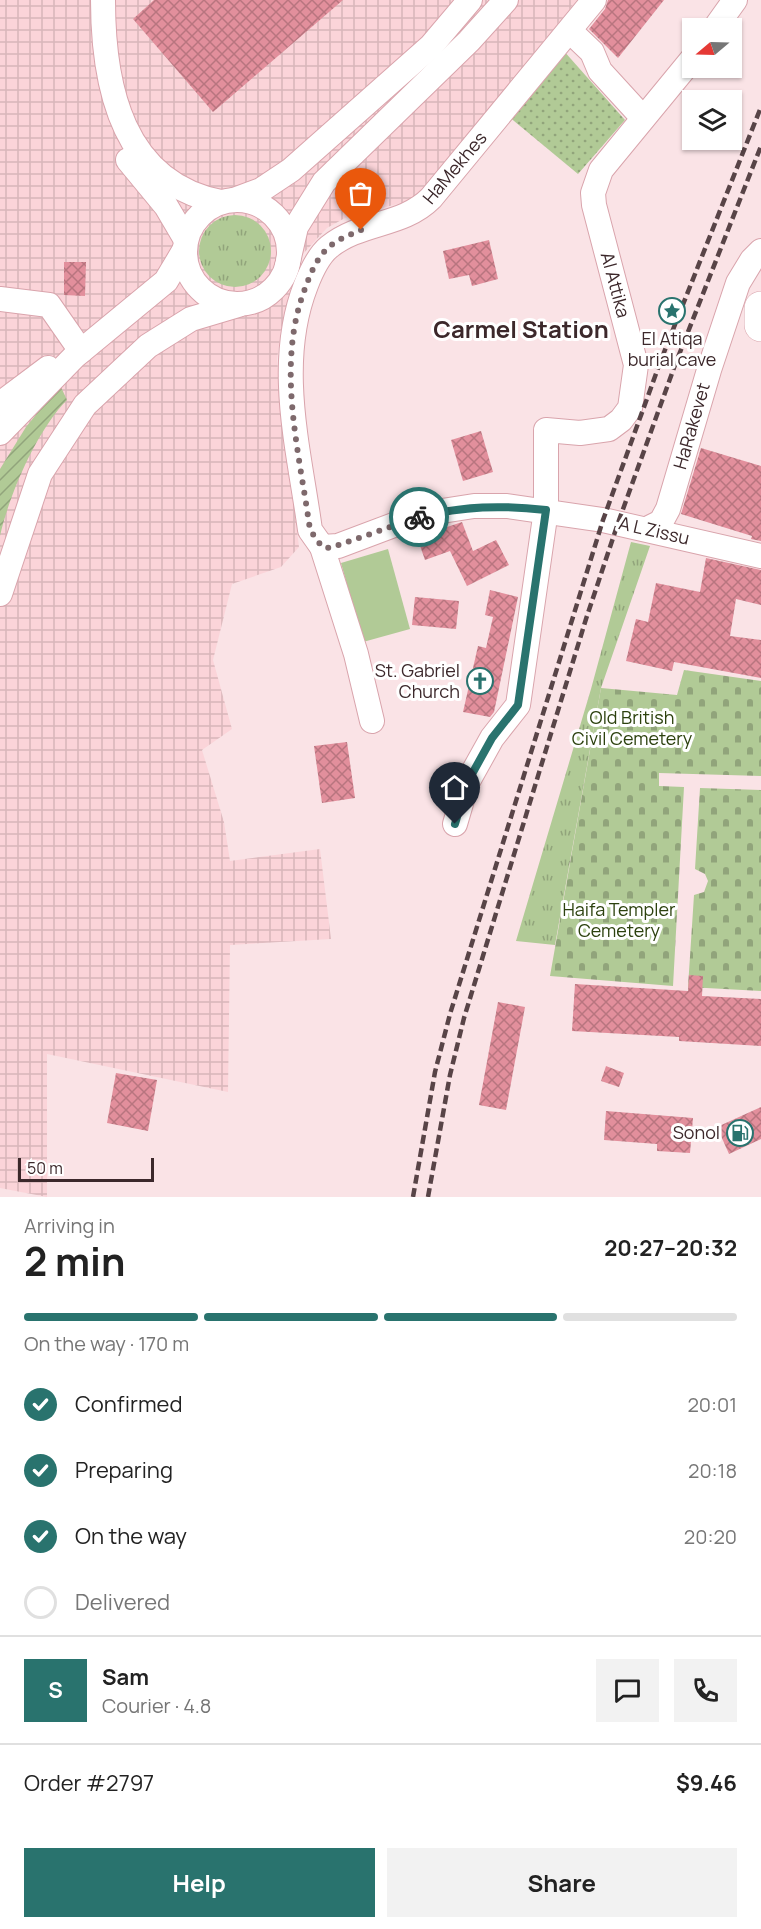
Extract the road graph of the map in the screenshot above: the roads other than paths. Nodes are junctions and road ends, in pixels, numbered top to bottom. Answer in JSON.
{"nodes":[{"id":1,"x":103,"y":0,"type":"edge"},
{"id":2,"x":470,"y":0,"type":"edge"},
{"id":3,"x":506,"y":0,"type":"edge"},
{"id":4,"x":594,"y":0,"type":"edge"},
{"id":5,"x":735,"y":0,"type":"edge"},
{"id":6,"x":722,"y":18,"type":"edge"},
{"id":7,"x":103,"y":31,"type":"junction"},
{"id":8,"x":570,"y":31,"type":"junction"},
{"id":9,"x":682,"y":71,"type":"edge"},
{"id":10,"x":643,"y":118,"type":"junction"},
{"id":11,"x":227,"y":201,"type":"junction"},
{"id":12,"x":185,"y":244,"type":"junction"},
{"id":13,"x":761,"y":251,"type":"edge"},
{"id":14,"x":287,"y":266,"type":"junction"},
{"id":15,"x":0,"y":299,"type":"edge"},
{"id":16,"x":238,"y":304,"type":"junction"},
{"id":17,"x":761,"y":308,"type":"edge"},
{"id":18,"x":761,"y":325,"type":"edge"},
{"id":19,"x":78,"y":354,"type":"junction"},
{"id":20,"x":0,"y":404,"type":"edge"},
{"id":21,"x":0,"y":419,"type":"edge"},
{"id":22,"x":0,"y":433,"type":"edge"},
{"id":23,"x":668,"y":509,"type":"junction"},
{"id":24,"x":546,"y":510,"type":"junction"},
{"id":25,"x":647,"y":529,"type":"junction"},
{"id":26,"x":680,"y":537,"type":"junction"},
{"id":27,"x":322,"y":547,"type":"junction"},
{"id":28,"x":761,"y":555,"type":"edge"},
{"id":29,"x":0,"y":594,"type":"edge"},
{"id":30,"x":372,"y":721,"type":"dead end"},
{"id":31,"x":455,"y":824,"type":"dead end"}],
"edges":[{"from":1,"to":7,"type":"street"},
{"from":2,"to":11,"type":"street"},
{"from":3,"to":14,"type":"street"},
{"from":4,"to":8,"type":"street","name":"HaMekhes"},
{"from":5,"to":6,"type":"street"},
{"from":7,"to":11,"type":"street"},
{"from":7,"to":12,"type":"street"},
{"from":8,"to":10,"type":"street"},
{"from":8,"to":27,"type":"street","name":"HaMekhes"},
{"from":9,"to":10,"type":"street","name":"Al Attika"},
{"from":10,"to":24,"type":"street","name":"Al Attika"},
{"from":11,"to":12,"type":"street"},
{"from":11,"to":14,"type":"street"},
{"from":12,"to":16,"type":"street"},
{"from":12,"to":19,"type":"street"},
{"from":13,"to":23,"type":"street","name":"HaRakevet"},
{"from":14,"to":16,"type":"street"},
{"from":15,"to":19,"type":"street"},
{"from":16,"to":29,"type":"street"},
{"from":17,"to":18,"type":"highway"},
{"from":19,"to":20,"type":"street"},
{"from":19,"to":21,"type":"street"},
{"from":19,"to":22,"type":"street"},
{"from":23,"to":25,"type":"street","name":"HaRakevet"},
{"from":23,"to":26,"type":"street"},
{"from":24,"to":25,"type":"street","name":"A L Zissu"},
{"from":24,"to":27,"type":"street","name":"A L Zissu"},
{"from":24,"to":31,"type":"street"},
{"from":25,"to":26,"type":"street","name":"A L Zissu"},
{"from":26,"to":28,"type":"street","name":"A L Zissu"},
{"from":27,"to":30,"type":"street","name":"HaMekhes"}]}
